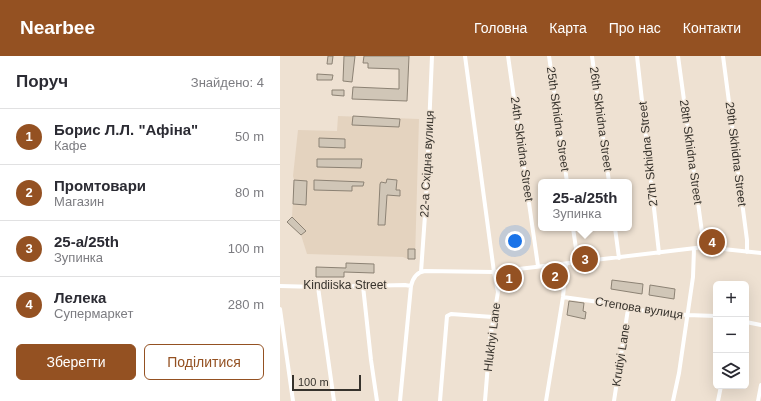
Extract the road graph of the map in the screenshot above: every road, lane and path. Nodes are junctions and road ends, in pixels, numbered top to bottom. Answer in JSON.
{"nodes":[{"id":1,"x":432,"y":56,"type":"edge"},
{"id":2,"x":465,"y":56,"type":"edge"},
{"id":3,"x":508,"y":56,"type":"edge"},
{"id":4,"x":549,"y":56,"type":"edge"},
{"id":5,"x":592,"y":56,"type":"edge"},
{"id":6,"x":637,"y":56,"type":"edge"},
{"id":7,"x":678,"y":56,"type":"edge"},
{"id":8,"x":723,"y":56,"type":"edge"},
{"id":9,"x":567,"y":179,"type":"edge"},
{"id":10,"x":609,"y":179,"type":"edge"},
{"id":11,"x":573,"y":231,"type":"edge"},
{"id":12,"x":615,"y":231,"type":"edge"},
{"id":13,"x":704,"y":247,"type":"junction"},
{"id":14,"x":694,"y":249,"type":"junction"},
{"id":15,"x":747,"y":252,"type":"junction"},
{"id":16,"x":659,"y":253,"type":"junction"},
{"id":17,"x":761,"y":253,"type":"edge"},
{"id":18,"x":619,"y":258,"type":"junction"},
{"id":19,"x":578,"y":262,"type":"junction"},
{"id":20,"x":566,"y":264,"type":"junction"},
{"id":21,"x":538,"y":266,"type":"junction"},
{"id":22,"x":421,"y":272,"type":"junction"},
{"id":23,"x":494,"y":272,"type":"junction"},
{"id":24,"x":280,"y":286,"type":"edge"},
{"id":25,"x":363,"y":286,"type":"junction"},
{"id":26,"x":411,"y":286,"type":"junction"},
{"id":27,"x":318,"y":287,"type":"junction"},
{"id":28,"x":563,"y":297,"type":"junction"},
{"id":29,"x":280,"y":309,"type":"edge"},
{"id":30,"x":628,"y":309,"type":"junction"},
{"id":31,"x":687,"y":316,"type":"junction"},
{"id":32,"x":713,"y":316,"type":"edge"},
{"id":33,"x":493,"y":317,"type":"junction"},
{"id":34,"x":749,"y":323,"type":"edge"},
{"id":35,"x":761,"y":325,"type":"edge"},
{"id":36,"x":761,"y":385,"type":"edge"},
{"id":37,"x":720,"y":389,"type":"edge"},
{"id":38,"x":293,"y":401,"type":"edge"},
{"id":39,"x":334,"y":401,"type":"edge"},
{"id":40,"x":377,"y":401,"type":"edge"},
{"id":41,"x":400,"y":401,"type":"edge"},
{"id":42,"x":440,"y":401,"type":"edge"},
{"id":43,"x":485,"y":401,"type":"edge"},
{"id":44,"x":546,"y":401,"type":"edge"},
{"id":45,"x":614,"y":401,"type":"edge"},
{"id":46,"x":673,"y":401,"type":"edge"},
{"id":47,"x":718,"y":401,"type":"edge"},
{"id":48,"x":758,"y":401,"type":"edge"}],
"edges":[{"from":1,"to":22,"type":"street","name":"22-а Східна вулиця"},
{"from":2,"to":23,"type":"street","name":"Hlukhyi Lane"},
{"from":3,"to":21,"type":"street","name":"24th Skhidna Street"},
{"from":4,"to":9,"type":"street","name":"25th Skhidna Street"},
{"from":5,"to":10,"type":"street","name":"26th Skhidna Street"},
{"from":6,"to":16,"type":"street","name":"27th Skhidna Street"},
{"from":7,"to":13,"type":"street","name":"28th Skhidna Street"},
{"from":8,"to":15,"type":"street","name":"29th Skhidna Street"},
{"from":11,"to":19,"type":"street"},
{"from":12,"to":18,"type":"street"},
{"from":13,"to":14,"type":"street"},
{"from":13,"to":15,"type":"street"},
{"from":14,"to":16,"type":"street"},
{"from":14,"to":31,"type":"street"},
{"from":15,"to":17,"type":"street"},
{"from":16,"to":18,"type":"street"},
{"from":18,"to":19,"type":"street"},
{"from":19,"to":20,"type":"street"},
{"from":20,"to":21,"type":"street"},
{"from":20,"to":28,"type":"street"},
{"from":21,"to":23,"type":"street"},
{"from":22,"to":23,"type":"street"},
{"from":22,"to":26,"type":"street"},
{"from":23,"to":33,"type":"street","name":"Hlukhyi Lane"},
{"from":24,"to":27,"type":"street","name":"Kindiiska Street"},
{"from":25,"to":26,"type":"street","name":"Kindiiska Street"},
{"from":25,"to":27,"type":"street","name":"Kindiiska Street"},
{"from":25,"to":40,"type":"street"},
{"from":26,"to":41,"type":"street"},
{"from":27,"to":39,"type":"street"},
{"from":28,"to":30,"type":"street","name":"Степова вулиця"},
{"from":28,"to":44,"type":"street"},
{"from":29,"to":38,"type":"street"},
{"from":30,"to":31,"type":"street","name":"Степова вулиця"},
{"from":30,"to":45,"type":"street","name":"Krutiyi Lane"},
{"from":31,"to":32,"type":"street","name":"Степова вулиця"},
{"from":31,"to":46,"type":"street"},
{"from":33,"to":42,"type":"street"},
{"from":33,"to":43,"type":"street","name":"Hlukhyi Lane"},
{"from":34,"to":35,"type":"street"},
{"from":36,"to":48,"type":"street"},
{"from":37,"to":47,"type":"street"}]}
